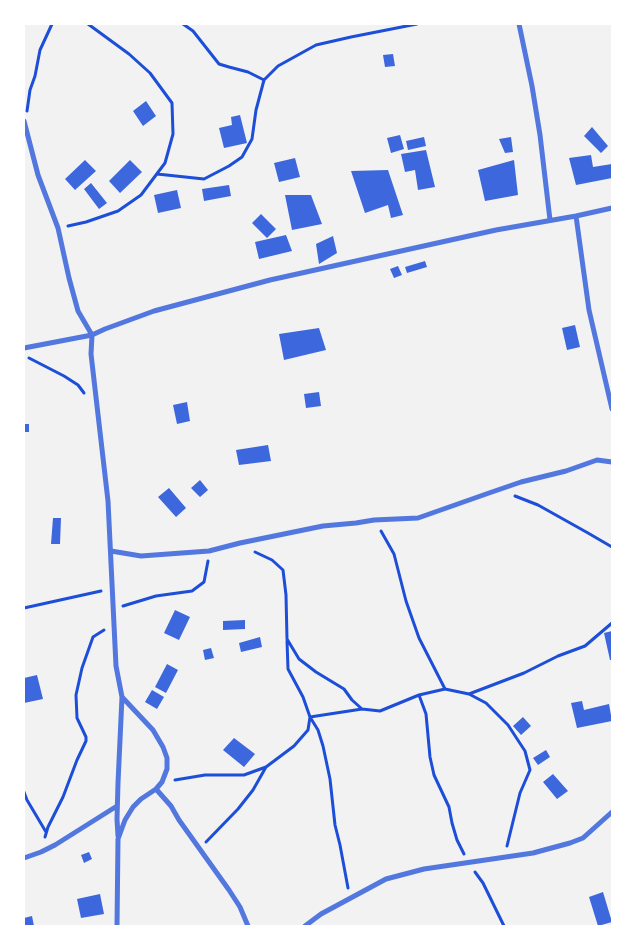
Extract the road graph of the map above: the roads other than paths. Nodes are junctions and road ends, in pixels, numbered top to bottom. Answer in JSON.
{"nodes":[{"id":1,"x":519,"y":24,"type":"edge"},
{"id":2,"x":24,"y":121,"type":"edge"},
{"id":3,"x":612,"y":208,"type":"edge"},
{"id":4,"x":576,"y":216,"type":"junction"},
{"id":5,"x":550,"y":220,"type":"junction"},
{"id":6,"x":92,"y":335,"type":"junction"},
{"id":7,"x":24,"y":348,"type":"edge"},
{"id":8,"x":612,"y":409,"type":"edge"},
{"id":9,"x":612,"y":462,"type":"edge"},
{"id":10,"x":112,"y":551,"type":"junction"},
{"id":11,"x":122,"y":696,"type":"junction"},
{"id":12,"x":156,"y":789,"type":"junction"},
{"id":13,"x":117,"y":806,"type":"junction"},
{"id":14,"x":612,"y":812,"type":"edge"},
{"id":15,"x":118,"y":839,"type":"junction"},
{"id":16,"x":24,"y":858,"type":"edge"},
{"id":17,"x":116,"y":926,"type":"edge"},
{"id":18,"x":248,"y":926,"type":"edge"},
{"id":19,"x":305,"y":926,"type":"edge"}],
"edges":[{"from":1,"to":5,"type":"street"},
{"from":2,"to":6,"type":"street"},
{"from":3,"to":4,"type":"street"},
{"from":4,"to":5,"type":"street"},
{"from":4,"to":8,"type":"street"},
{"from":5,"to":6,"type":"street"},
{"from":6,"to":7,"type":"street"},
{"from":6,"to":10,"type":"street"},
{"from":9,"to":10,"type":"street"},
{"from":10,"to":11,"type":"street"},
{"from":11,"to":12,"type":"street"},
{"from":11,"to":13,"type":"street"},
{"from":12,"to":15,"type":"street"},
{"from":12,"to":18,"type":"street"},
{"from":13,"to":15,"type":"street"},
{"from":13,"to":16,"type":"street"},
{"from":14,"to":19,"type":"street"},
{"from":15,"to":17,"type":"street"}]}
